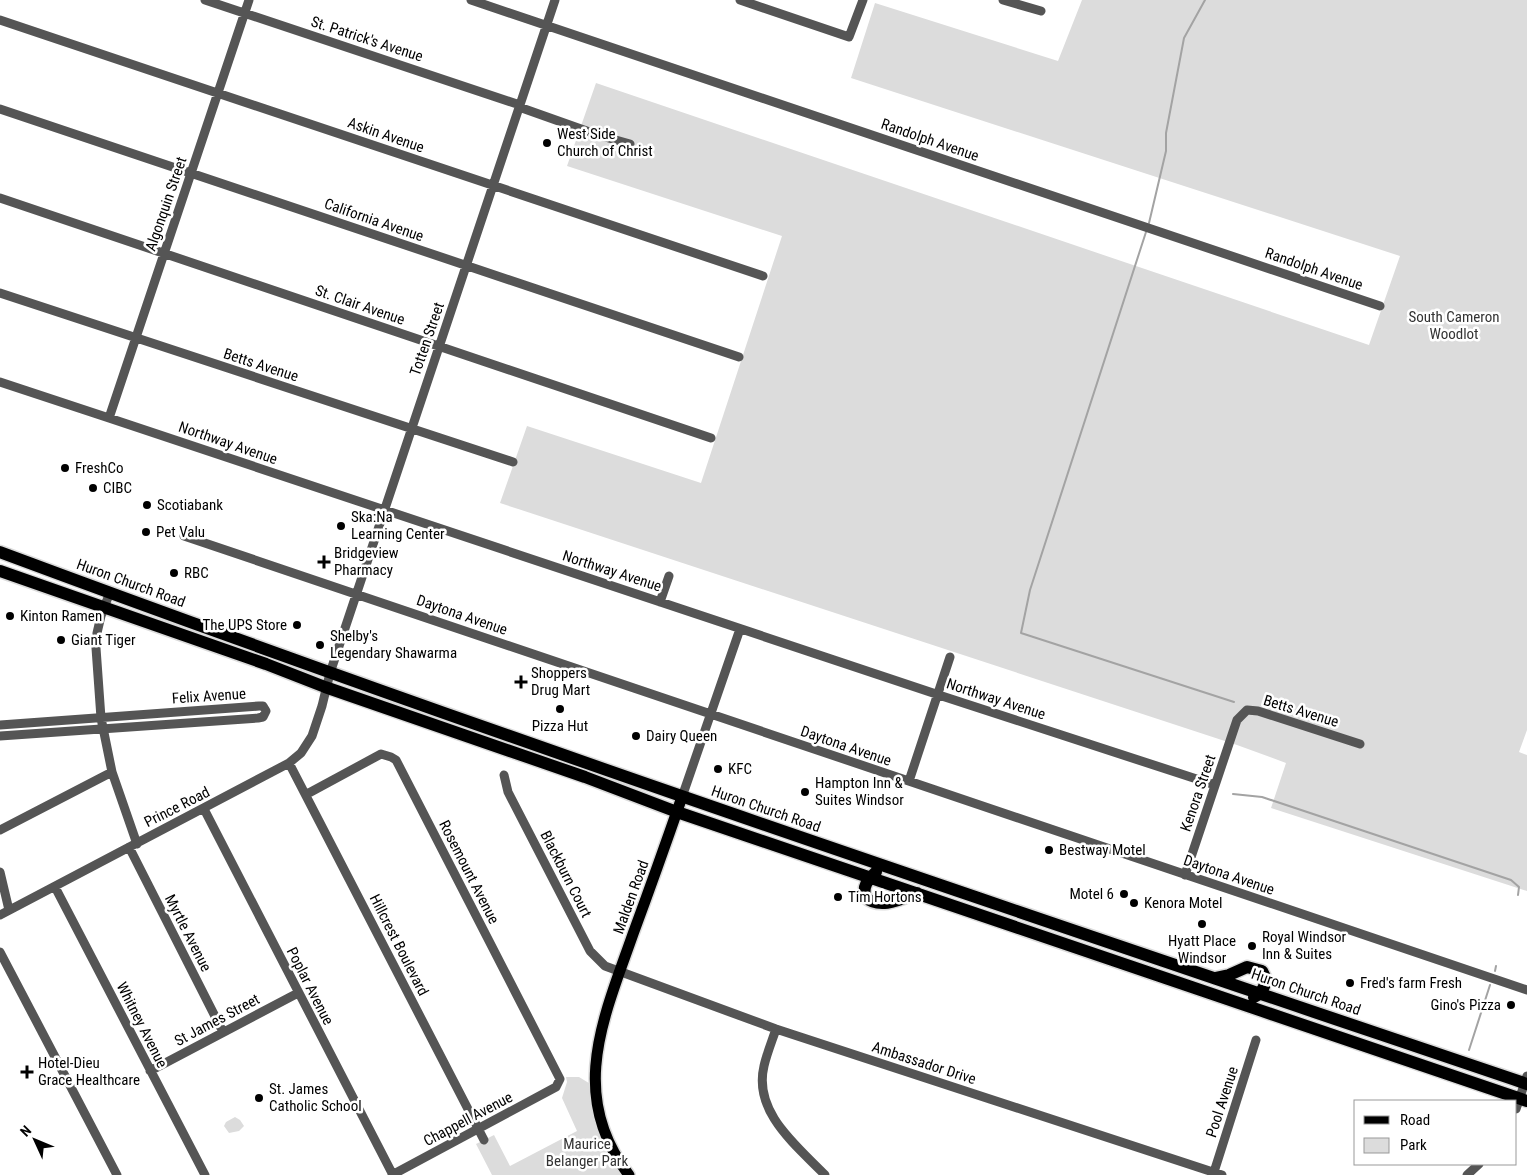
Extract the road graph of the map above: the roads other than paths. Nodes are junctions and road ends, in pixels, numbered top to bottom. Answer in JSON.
{"nodes":[{"id":1,"x":205,"y":0,"type":"edge"},
{"id":2,"x":249,"y":0,"type":"edge"},
{"id":3,"x":471,"y":0,"type":"edge"},
{"id":4,"x":555,"y":0,"type":"edge"},
{"id":5,"x":740,"y":0,"type":"edge"},
{"id":6,"x":863,"y":0,"type":"edge"},
{"id":7,"x":1003,"y":0,"type":"edge"},
{"id":8,"x":1041,"y":11,"type":"dead end"},
{"id":9,"x":244,"y":13,"type":"junction"},
{"id":10,"x":0,"y":20,"type":"edge"},
{"id":11,"x":547,"y":26,"type":"junction"},
{"id":12,"x":218,"y":93,"type":"junction"},
{"id":13,"x":520,"y":106,"type":"junction"},
{"id":14,"x":0,"y":109,"type":"edge"},
{"id":15,"x":630,"y":144,"type":"dead end"},
{"id":16,"x":191,"y":172,"type":"junction"},
{"id":17,"x":493,"y":186,"type":"junction"},
{"id":18,"x":0,"y":198,"type":"edge"},
{"id":19,"x":164,"y":253,"type":"junction"},
{"id":20,"x":466,"y":265,"type":"junction"},
{"id":21,"x":763,"y":276,"type":"dead end"},
{"id":22,"x":0,"y":293,"type":"edge"},
{"id":23,"x":1380,"y":306,"type":"dead end"},
{"id":24,"x":136,"y":338,"type":"junction"},
{"id":25,"x":439,"y":346,"type":"junction"},
{"id":26,"x":739,"y":357,"type":"dead end"},
{"id":27,"x":0,"y":382,"type":"edge"},
{"id":28,"x":110,"y":418,"type":"junction"},
{"id":29,"x":411,"y":429,"type":"junction"},
{"id":30,"x":711,"y":438,"type":"dead end"},
{"id":31,"x":513,"y":462,"type":"dead end"},
{"id":32,"x":384,"y":510,"type":"junction"},
{"id":33,"x":184,"y":536,"type":"dead end"},
{"id":34,"x":0,"y":552,"type":"edge"},
{"id":35,"x":0,"y":570,"type":"edge"},
{"id":36,"x":670,"y":576,"type":"dead end"},
{"id":37,"x":110,"y":592,"type":"junction"},
{"id":38,"x":356,"y":594,"type":"junction"},
{"id":39,"x":660,"y":602,"type":"junction"},
{"id":40,"x":104,"y":606,"type":"junction"},
{"id":41,"x":740,"y":629,"type":"junction"},
{"id":42,"x":950,"y":657,"type":"dead end"},
{"id":43,"x":330,"y":673,"type":"junction"},
{"id":44,"x":325,"y":687,"type":"junction"},
{"id":45,"x":938,"y":694,"type":"junction"},
{"id":46,"x":711,"y":714,"type":"junction"},
{"id":47,"x":1237,"y":720,"type":"joint"},
{"id":48,"x":102,"y":723,"type":"junction"},
{"id":49,"x":0,"y":725,"type":"edge"},
{"id":50,"x":0,"y":736,"type":"edge"},
{"id":51,"x":1360,"y":744,"type":"dead end"},
{"id":52,"x":289,"y":763,"type":"junction"},
{"id":53,"x":112,"y":772,"type":"junction"},
{"id":54,"x":504,"y":775,"type":"dead end"},
{"id":55,"x":909,"y":781,"type":"junction"},
{"id":56,"x":1215,"y":785,"type":"junction"},
{"id":57,"x":306,"y":794,"type":"junction"},
{"id":58,"x":682,"y":797,"type":"junction"},
{"id":59,"x":204,"y":809,"type":"junction"},
{"id":60,"x":677,"y":812,"type":"junction"},
{"id":61,"x":0,"y":830,"type":"edge"},
{"id":62,"x":133,"y":845,"type":"junction"},
{"id":63,"x":883,"y":865,"type":"junction"},
{"id":64,"x":0,"y":872,"type":"edge"},
{"id":65,"x":1185,"y":874,"type":"junction"},
{"id":66,"x":871,"y":878,"type":"junction"},
{"id":67,"x":55,"y":887,"type":"junction"},
{"id":68,"x":917,"y":893,"type":"junction"},
{"id":69,"x":10,"y":910,"type":"junction"},
{"id":70,"x":0,"y":915,"type":"edge"},
{"id":71,"x":0,"y":952,"type":"edge"},
{"id":72,"x":620,"y":972,"type":"junction"},
{"id":73,"x":1215,"y":978,"type":"junction"},
{"id":74,"x":1527,"y":990,"type":"edge"},
{"id":75,"x":298,"y":993,"type":"junction"},
{"id":76,"x":1261,"y":993,"type":"junction"},
{"id":77,"x":1227,"y":999,"type":"junction"},
{"id":78,"x":776,"y":1029,"type":"junction"},
{"id":79,"x":223,"y":1032,"type":"junction"},
{"id":80,"x":1256,"y":1040,"type":"dead end"},
{"id":81,"x":150,"y":1071,"type":"junction"},
{"id":82,"x":1526,"y":1081,"type":"edge"},
{"id":83,"x":556,"y":1087,"type":"joint"},
{"id":84,"x":1493,"y":1089,"type":"junction"},
{"id":85,"x":1501,"y":1100,"type":"edge"},
{"id":86,"x":1515,"y":1100,"type":"edge"},
{"id":87,"x":1521,"y":1103,"type":"edge"},
{"id":88,"x":478,"y":1129,"type":"junction"},
{"id":89,"x":484,"y":1140,"type":"dead end"},
{"id":90,"x":1478,"y":1165,"type":"edge"},
{"id":91,"x":1218,"y":1174,"type":"edge"},
{"id":92,"x":117,"y":1175,"type":"edge"},
{"id":93,"x":205,"y":1175,"type":"edge"},
{"id":94,"x":392,"y":1175,"type":"edge"},
{"id":95,"x":629,"y":1175,"type":"edge"},
{"id":96,"x":824,"y":1175,"type":"edge"},
{"id":97,"x":1467,"y":1175,"type":"edge"}],
"edges":[{"from":1,"to":9,"type":"street","name":"St. Patrick's Avenue"},
{"from":2,"to":9,"type":"street","name":"Algonquin Street"},
{"from":3,"to":11,"type":"street","name":"Randolph Avenue"},
{"from":4,"to":11,"type":"street","name":"Totten Street"},
{"from":5,"to":6,"type":"street"},
{"from":7,"to":8,"type":"street"},
{"from":9,"to":12,"type":"street","name":"Algonquin Street"},
{"from":9,"to":13,"type":"street","name":"St. Patrick's Avenue"},
{"from":10,"to":12,"type":"street","name":"Askin Avenue"},
{"from":11,"to":13,"type":"street","name":"Totten Street"},
{"from":11,"to":23,"type":"street","name":"Randolph Avenue"},
{"from":12,"to":16,"type":"street","name":"Algonquin Street"},
{"from":12,"to":17,"type":"street","name":"Askin Avenue"},
{"from":13,"to":15,"type":"street","name":"St. Patrick's Avenue"},
{"from":13,"to":17,"type":"street","name":"Totten Street"},
{"from":14,"to":16,"type":"street","name":"California Avenue"},
{"from":16,"to":19,"type":"street","name":"Algonquin Street"},
{"from":16,"to":20,"type":"street","name":"California Avenue"},
{"from":17,"to":20,"type":"street","name":"Totten Street"},
{"from":17,"to":21,"type":"street","name":"Askin Avenue"},
{"from":18,"to":19,"type":"street","name":"St. Clair Avenue"},
{"from":19,"to":24,"type":"street","name":"Algonquin Street"},
{"from":19,"to":25,"type":"street","name":"St. Clair Avenue"},
{"from":20,"to":25,"type":"street","name":"Totten Street"},
{"from":20,"to":26,"type":"street","name":"California Avenue"},
{"from":22,"to":24,"type":"street","name":"Betts Avenue"},
{"from":24,"to":28,"type":"street","name":"Algonquin Street"},
{"from":24,"to":29,"type":"street","name":"Betts Avenue"},
{"from":25,"to":29,"type":"street","name":"Totten Street"},
{"from":25,"to":30,"type":"street","name":"St. Clair Avenue"},
{"from":27,"to":28,"type":"street","name":"Northway Avenue"},
{"from":28,"to":32,"type":"street","name":"Northway Avenue"},
{"from":29,"to":31,"type":"street","name":"Betts Avenue"},
{"from":29,"to":32,"type":"street","name":"Totten Street"},
{"from":32,"to":38,"type":"street","name":"Totten Street"},
{"from":32,"to":39,"type":"street","name":"Northway Avenue"},
{"from":33,"to":38,"type":"street","name":"Daytona Avenue"},
{"from":34,"to":37,"type":"highway","name":"Huron Church Road"},
{"from":35,"to":40,"type":"highway","name":"Huron Church Road"},
{"from":36,"to":39,"type":"street"},
{"from":37,"to":40,"type":"street","name":"Myrtle Avenue"},
{"from":37,"to":43,"type":"highway","name":"Huron Church Road"},
{"from":38,"to":43,"type":"street","name":"Totten Street"},
{"from":38,"to":46,"type":"street","name":"Daytona Avenue"},
{"from":39,"to":41,"type":"street","name":"Northway Avenue"},
{"from":40,"to":44,"type":"highway","name":"Huron Church Road"},
{"from":40,"to":48,"type":"street","name":"Myrtle Avenue"},
{"from":41,"to":45,"type":"street","name":"Northway Avenue"},
{"from":41,"to":46,"type":"street","name":"Malden Road"},
{"from":42,"to":45,"type":"street"},
{"from":43,"to":44,"type":"street","name":"Totten Street"},
{"from":43,"to":58,"type":"highway","name":"Huron Church Road"},
{"from":44,"to":52,"type":"street","name":"Prince Road"},
{"from":44,"to":60,"type":"highway","name":"Huron Church Road"},
{"from":45,"to":55,"type":"street"},
{"from":45,"to":56,"type":"street","name":"Northway Avenue"},
{"from":46,"to":55,"type":"street","name":"Daytona Avenue"},
{"from":46,"to":58,"type":"street","name":"Malden Road"},
{"from":47,"to":51,"type":"street","name":"Betts Avenue"},
{"from":47,"to":56,"type":"street","name":"Kenora Street"},
{"from":48,"to":48,"type":"street","name":"Felix Avenue"},
{"from":48,"to":49,"type":"street","name":"Felix Avenue"},
{"from":48,"to":50,"type":"street","name":"Felix Avenue"},
{"from":48,"to":53,"type":"street","name":"Myrtle Avenue"},
{"from":52,"to":57,"type":"street","name":"Hillcrest Boulevard"},
{"from":52,"to":59,"type":"street","name":"Prince Road"},
{"from":53,"to":61,"type":"street"},
{"from":53,"to":62,"type":"street","name":"Myrtle Avenue"},
{"from":54,"to":72,"type":"street","name":"Blackburn Court"},
{"from":55,"to":65,"type":"street","name":"Daytona Avenue"},
{"from":56,"to":65,"type":"street","name":"Kenora Street"},
{"from":57,"to":83,"type":"street","name":"Rosemount Avenue"},
{"from":57,"to":88,"type":"street","name":"Hillcrest Boulevard"},
{"from":58,"to":60,"type":"main road","name":"Malden Road"},
{"from":58,"to":63,"type":"highway","name":"Huron Church Road"},
{"from":59,"to":62,"type":"street","name":"Prince Road"},
{"from":59,"to":75,"type":"street","name":"Poplar Avenue"},
{"from":60,"to":66,"type":"highway","name":"Huron Church Road"},
{"from":60,"to":72,"type":"main road","name":"Malden Road"},
{"from":62,"to":67,"type":"street","name":"Prince Road"},
{"from":62,"to":79,"type":"street","name":"Myrtle Avenue"},
{"from":63,"to":66,"type":"highway"},
{"from":63,"to":73,"type":"highway","name":"Huron Church Road"},
{"from":64,"to":69,"type":"street"},
{"from":65,"to":74,"type":"street","name":"Daytona Avenue"},
{"from":66,"to":68,"type":"highway","name":"Huron Church Road"},
{"from":66,"to":68,"type":"highway"},
{"from":67,"to":69,"type":"street","name":"Prince Road"},
{"from":67,"to":81,"type":"street","name":"Whitney Avenue"},
{"from":68,"to":77,"type":"highway","name":"Huron Church Road"},
{"from":69,"to":70,"type":"street","name":"Prince Road"},
{"from":71,"to":92,"type":"street"},
{"from":72,"to":78,"type":"street","name":"Ambassador Drive"},
{"from":72,"to":95,"type":"main road","name":"Malden Road"},
{"from":73,"to":76,"type":"highway","name":"Huron Church Road"},
{"from":73,"to":76,"type":"highway"},
{"from":75,"to":79,"type":"street","name":"St James Street"},
{"from":75,"to":94,"type":"street","name":"Poplar Avenue"},
{"from":76,"to":77,"type":"highway"},
{"from":76,"to":82,"type":"highway","name":"Huron Church Road"},
{"from":77,"to":84,"type":"highway","name":"Huron Church Road"},
{"from":78,"to":91,"type":"street","name":"Ambassador Drive"},
{"from":78,"to":96,"type":"street"},
{"from":79,"to":81,"type":"street","name":"St James Street"},
{"from":80,"to":91,"type":"street","name":"Pool Avenue"},
{"from":81,"to":93,"type":"street","name":"Whitney Avenue"},
{"from":82,"to":87,"type":"street"},
{"from":83,"to":88,"type":"street","name":"Chappell Avenue"},
{"from":84,"to":85,"type":"highway"},
{"from":84,"to":86,"type":"highway","name":"Huron Church Road"},
{"from":88,"to":89,"type":"street","name":"Hillcrest Boulevard"},
{"from":88,"to":94,"type":"street","name":"Chappell Avenue"},
{"from":90,"to":97,"type":"street"}]}
